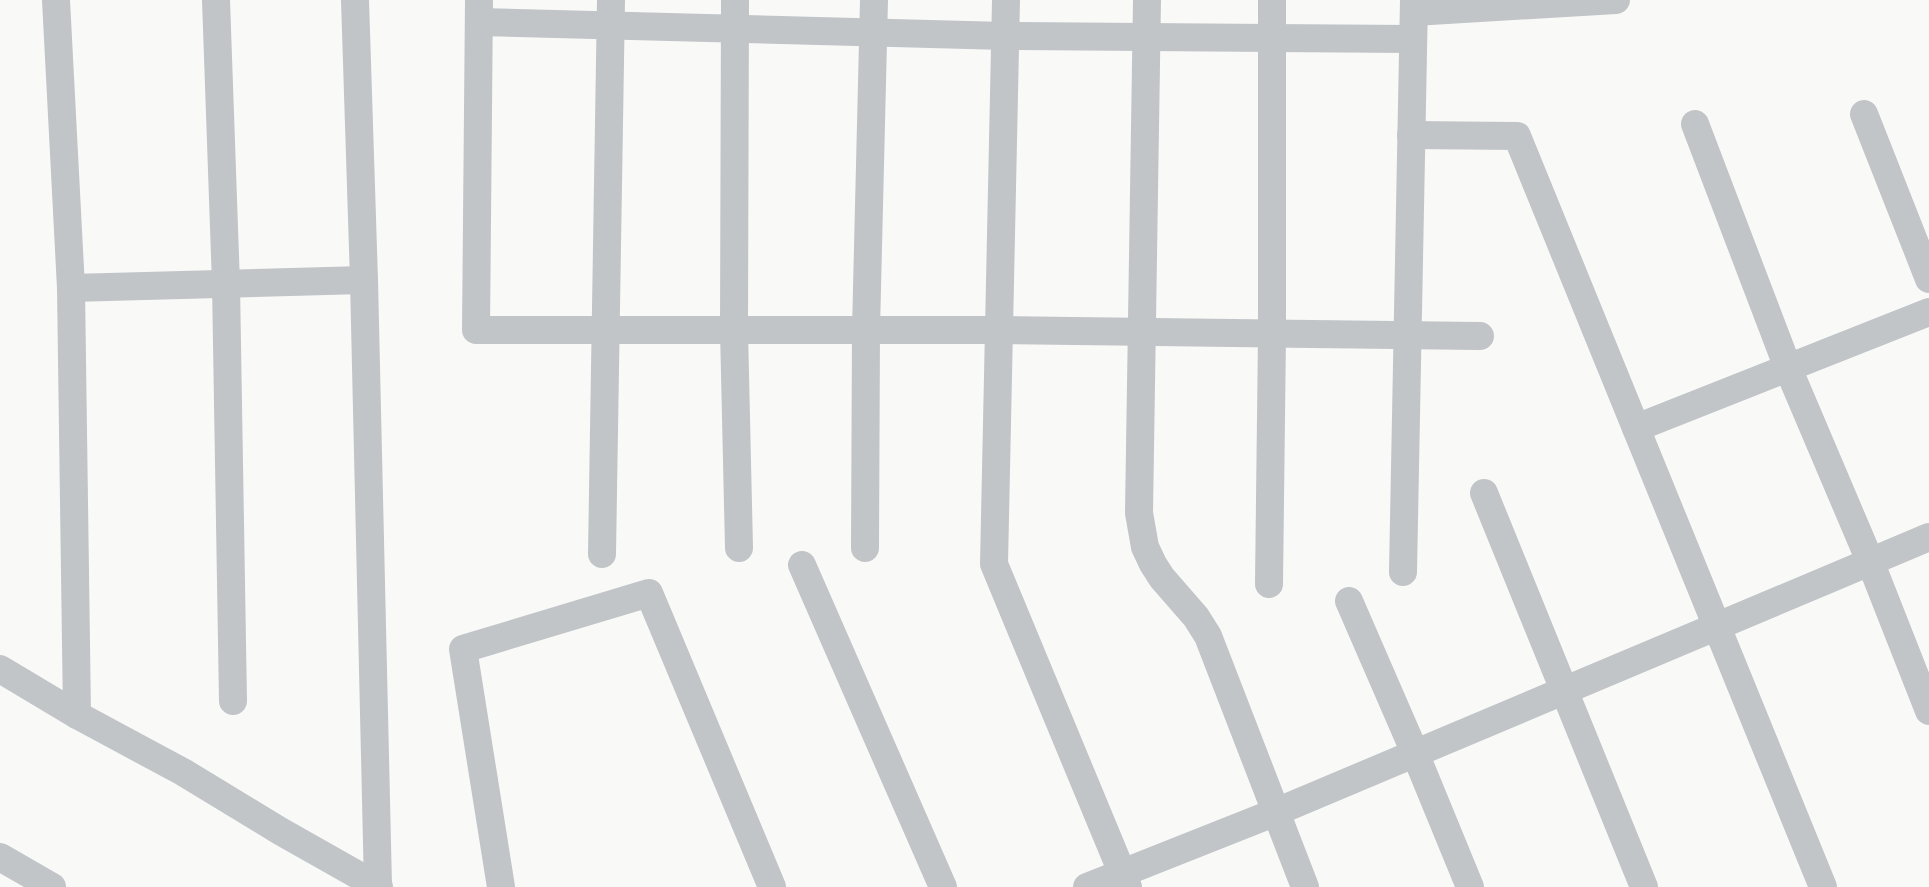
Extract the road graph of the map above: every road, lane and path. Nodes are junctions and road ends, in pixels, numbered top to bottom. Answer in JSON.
{"nodes":[{"id":1,"x":56,"y":0,"type":"edge"},
{"id":2,"x":216,"y":0,"type":"edge"},
{"id":3,"x":355,"y":0,"type":"edge"},
{"id":4,"x":735,"y":0,"type":"edge"},
{"id":5,"x":874,"y":0,"type":"edge"},
{"id":6,"x":1006,"y":0,"type":"edge"},
{"id":7,"x":1147,"y":0,"type":"edge"},
{"id":8,"x":1272,"y":0,"type":"edge"},
{"id":9,"x":1616,"y":0,"type":"edge"},
{"id":10,"x":479,"y":11,"type":"edge"},
{"id":11,"x":610,"y":13,"type":"edge"},
{"id":12,"x":1414,"y":17,"type":"edge"},
{"id":13,"x":734,"y":28,"type":"junction"},
{"id":14,"x":874,"y":32,"type":"junction"},
{"id":15,"x":1005,"y":36,"type":"junction"},
{"id":16,"x":1147,"y":37,"type":"junction"},
{"id":17,"x":1272,"y":39,"type":"junction"},
{"id":18,"x":1864,"y":114,"type":"dead end"},
{"id":19,"x":1695,"y":124,"type":"dead end"},
{"id":20,"x":1411,"y":135,"type":"junction"},
{"id":21,"x":1929,"y":279,"type":"edge"},
{"id":22,"x":364,"y":280,"type":"junction"},
{"id":23,"x":226,"y":284,"type":"junction"},
{"id":24,"x":71,"y":288,"type":"junction"},
{"id":25,"x":1929,"y":312,"type":"edge"},
{"id":26,"x":607,"y":330,"type":"junction"},
{"id":27,"x":734,"y":330,"type":"junction"},
{"id":28,"x":866,"y":330,"type":"junction"},
{"id":29,"x":999,"y":330,"type":"junction"},
{"id":30,"x":1141,"y":332,"type":"junction"},
{"id":31,"x":1272,"y":334,"type":"junction"},
{"id":32,"x":1407,"y":335,"type":"junction"},
{"id":33,"x":1480,"y":336,"type":"dead end"},
{"id":34,"x":1788,"y":368,"type":"junction"},
{"id":35,"x":1636,"y":428,"type":"junction"},
{"id":36,"x":1484,"y":493,"type":"dead end"},
{"id":37,"x":1929,"y":537,"type":"edge"},
{"id":38,"x":739,"y":548,"type":"dead end"},
{"id":39,"x":865,"y":548,"type":"dead end"},
{"id":40,"x":602,"y":554,"type":"dead end"},
{"id":41,"x":1870,"y":561,"type":"junction"},
{"id":42,"x":802,"y":565,"type":"dead end"},
{"id":43,"x":1403,"y":572,"type":"dead end"},
{"id":44,"x":1269,"y":584,"type":"dead end"},
{"id":45,"x":1349,"y":601,"type":"dead end"},
{"id":46,"x":1717,"y":626,"type":"junction"},
{"id":47,"x":0,"y":669,"type":"edge"},
{"id":48,"x":1563,"y":691,"type":"junction"},
{"id":49,"x":234,"y":701,"type":"dead end"},
{"id":50,"x":1929,"y":711,"type":"edge"},
{"id":51,"x":77,"y":715,"type":"junction"},
{"id":52,"x":1415,"y":753,"type":"junction"},
{"id":53,"x":1276,"y":812,"type":"junction"},
{"id":54,"x":0,"y":857,"type":"edge"},
{"id":55,"x":1125,"y":880,"type":"edge"},
{"id":56,"x":52,"y":887,"type":"edge"},
{"id":57,"x":378,"y":887,"type":"edge"},
{"id":58,"x":501,"y":887,"type":"edge"},
{"id":59,"x":772,"y":887,"type":"edge"},
{"id":60,"x":943,"y":887,"type":"edge"},
{"id":61,"x":1087,"y":887,"type":"edge"},
{"id":62,"x":1305,"y":887,"type":"edge"},
{"id":63,"x":1470,"y":887,"type":"edge"},
{"id":64,"x":1644,"y":887,"type":"edge"},
{"id":65,"x":1823,"y":887,"type":"edge"}],
"edges":[{"from":1,"to":24,"type":"street"},
{"from":2,"to":23,"type":"street"},
{"from":3,"to":22,"type":"street"},
{"from":4,"to":13,"type":"street"},
{"from":5,"to":14,"type":"street"},
{"from":6,"to":15,"type":"street"},
{"from":7,"to":16,"type":"street"},
{"from":8,"to":17,"type":"street"},
{"from":9,"to":12,"type":"street"},
{"from":10,"to":11,"type":"street"},
{"from":10,"to":26,"type":"street"},
{"from":11,"to":13,"type":"street"},
{"from":11,"to":26,"type":"street"},
{"from":12,"to":17,"type":"street"},
{"from":12,"to":20,"type":"street"},
{"from":13,"to":14,"type":"street"},
{"from":13,"to":27,"type":"street"},
{"from":14,"to":15,"type":"street"},
{"from":14,"to":28,"type":"street"},
{"from":15,"to":16,"type":"street"},
{"from":15,"to":29,"type":"street"},
{"from":16,"to":17,"type":"street"},
{"from":16,"to":30,"type":"street"},
{"from":17,"to":31,"type":"street"},
{"from":18,"to":21,"type":"street"},
{"from":19,"to":34,"type":"street"},
{"from":20,"to":32,"type":"street"},
{"from":20,"to":35,"type":"street"},
{"from":22,"to":23,"type":"street"},
{"from":22,"to":57,"type":"street"},
{"from":23,"to":24,"type":"street"},
{"from":23,"to":49,"type":"street"},
{"from":24,"to":51,"type":"street"},
{"from":25,"to":34,"type":"street"},
{"from":26,"to":27,"type":"street"},
{"from":26,"to":40,"type":"street"},
{"from":27,"to":28,"type":"street"},
{"from":27,"to":38,"type":"street"},
{"from":28,"to":29,"type":"street"},
{"from":28,"to":39,"type":"street"},
{"from":29,"to":30,"type":"street"},
{"from":29,"to":55,"type":"street"},
{"from":30,"to":31,"type":"street"},
{"from":30,"to":53,"type":"street"},
{"from":31,"to":32,"type":"street"},
{"from":31,"to":44,"type":"street"},
{"from":32,"to":33,"type":"street"},
{"from":32,"to":43,"type":"street"},
{"from":34,"to":35,"type":"street"},
{"from":34,"to":41,"type":"street"},
{"from":35,"to":46,"type":"street"},
{"from":36,"to":48,"type":"street"},
{"from":37,"to":41,"type":"street"},
{"from":41,"to":46,"type":"street"},
{"from":41,"to":50,"type":"street"},
{"from":42,"to":60,"type":"street"},
{"from":45,"to":52,"type":"street"},
{"from":46,"to":48,"type":"street"},
{"from":46,"to":65,"type":"street"},
{"from":47,"to":51,"type":"street"},
{"from":48,"to":52,"type":"street"},
{"from":48,"to":64,"type":"street"},
{"from":51,"to":57,"type":"street"},
{"from":52,"to":53,"type":"street"},
{"from":52,"to":63,"type":"street"},
{"from":53,"to":55,"type":"street"},
{"from":53,"to":62,"type":"street"},
{"from":54,"to":56,"type":"street"},
{"from":55,"to":61,"type":"street"},
{"from":58,"to":59,"type":"street"}]}
